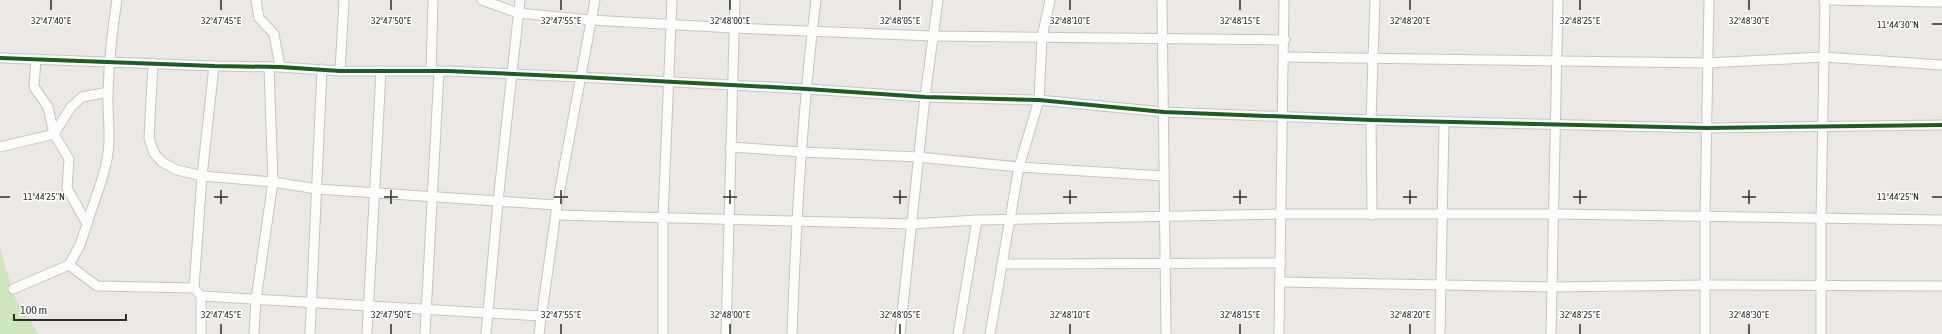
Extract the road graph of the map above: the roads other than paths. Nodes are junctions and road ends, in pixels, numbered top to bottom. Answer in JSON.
{"nodes":[{"id":1,"x":117,"y":0,"type":"edge"},
{"id":2,"x":256,"y":0,"type":"edge"},
{"id":3,"x":344,"y":0,"type":"edge"},
{"id":4,"x":433,"y":0,"type":"edge"},
{"id":5,"x":482,"y":0,"type":"edge"},
{"id":6,"x":520,"y":0,"type":"edge"},
{"id":7,"x":595,"y":0,"type":"edge"},
{"id":8,"x":672,"y":0,"type":"edge"},
{"id":9,"x":735,"y":0,"type":"edge"},
{"id":10,"x":816,"y":0,"type":"edge"},
{"id":11,"x":938,"y":0,"type":"edge"},
{"id":12,"x":1050,"y":0,"type":"edge"},
{"id":13,"x":1162,"y":0,"type":"edge"},
{"id":14,"x":1284,"y":0,"type":"edge"},
{"id":15,"x":1375,"y":0,"type":"edge"},
{"id":16,"x":1558,"y":0,"type":"edge"},
{"id":17,"x":1709,"y":0,"type":"edge"},
{"id":18,"x":1824,"y":0,"type":"edge"},
{"id":19,"x":1942,"y":2,"type":"edge"},
{"id":20,"x":518,"y":13,"type":"junction"},
{"id":21,"x":591,"y":20,"type":"junction"},
{"id":22,"x":671,"y":25,"type":"junction"},
{"id":23,"x":733,"y":28,"type":"junction"},
{"id":24,"x":812,"y":31,"type":"junction"},
{"id":25,"x":933,"y":36,"type":"junction"},
{"id":26,"x":1042,"y":37,"type":"junction"},
{"id":27,"x":1162,"y":39,"type":"junction"},
{"id":28,"x":1285,"y":40,"type":"junction"},
{"id":29,"x":1285,"y":57,"type":"junction"},
{"id":30,"x":1824,"y":57,"type":"junction"},
{"id":31,"x":0,"y":58,"type":"edge"},
{"id":32,"x":1374,"y":58,"type":"junction"},
{"id":33,"x":36,"y":59,"type":"junction"},
{"id":34,"x":110,"y":61,"type":"junction"},
{"id":35,"x":1556,"y":61,"type":"junction"},
{"id":36,"x":153,"y":63,"type":"junction"},
{"id":37,"x":1708,"y":63,"type":"junction"},
{"id":38,"x":1942,"y":65,"type":"edge"},
{"id":39,"x":214,"y":66,"type":"junction"},
{"id":40,"x":268,"y":67,"type":"junction"},
{"id":41,"x":280,"y":67,"type":"junction"},
{"id":42,"x":322,"y":68,"type":"junction"},
{"id":43,"x":340,"y":70,"type":"junction"},
{"id":44,"x":380,"y":70,"type":"junction"},
{"id":45,"x":435,"y":71,"type":"junction"},
{"id":46,"x":511,"y":74,"type":"junction"},
{"id":47,"x":580,"y":77,"type":"junction"},
{"id":48,"x":670,"y":81,"type":"junction"},
{"id":49,"x":731,"y":85,"type":"junction"},
{"id":50,"x":807,"y":89,"type":"junction"},
{"id":51,"x":108,"y":92,"type":"junction"},
{"id":52,"x":925,"y":97,"type":"junction"},
{"id":53,"x":1039,"y":100,"type":"junction"},
{"id":54,"x":1164,"y":112,"type":"junction"},
{"id":55,"x":1283,"y":117,"type":"junction"},
{"id":56,"x":1371,"y":120,"type":"junction"},
{"id":57,"x":1444,"y":122,"type":"junction"},
{"id":58,"x":1942,"y":125,"type":"edge"},
{"id":59,"x":1556,"y":126,"type":"junction"},
{"id":60,"x":1822,"y":127,"type":"junction"},
{"id":61,"x":1707,"y":128,"type":"junction"},
{"id":62,"x":54,"y":134,"type":"junction"},
{"id":63,"x":1,"y":144,"type":"edge"},
{"id":64,"x":730,"y":147,"type":"junction"},
{"id":65,"x":802,"y":152,"type":"junction"},
{"id":66,"x":918,"y":157,"type":"junction"},
{"id":67,"x":1019,"y":167,"type":"junction"},
{"id":68,"x":202,"y":176,"type":"junction"},
{"id":69,"x":1164,"y":176,"type":"junction"},
{"id":70,"x":273,"y":182,"type":"junction"},
{"id":71,"x":317,"y":189,"type":"junction"},
{"id":72,"x":375,"y":193,"type":"junction"},
{"id":73,"x":433,"y":196,"type":"junction"},
{"id":74,"x":498,"y":201,"type":"junction"},
{"id":75,"x":557,"y":205,"type":"junction"},
{"id":76,"x":1281,"y":214,"type":"junction"},
{"id":77,"x":1554,"y":214,"type":"junction"},
{"id":78,"x":556,"y":215,"type":"junction"},
{"id":79,"x":1372,"y":215,"type":"junction"},
{"id":80,"x":1441,"y":215,"type":"junction"},
{"id":81,"x":1705,"y":216,"type":"junction"},
{"id":82,"x":1164,"y":217,"type":"junction"},
{"id":83,"x":663,"y":218,"type":"junction"},
{"id":84,"x":1821,"y":219,"type":"junction"},
{"id":85,"x":728,"y":220,"type":"junction"},
{"id":86,"x":977,"y":220,"type":"junction"},
{"id":87,"x":1010,"y":220,"type":"junction"},
{"id":88,"x":1942,"y":220,"type":"edge"},
{"id":89,"x":796,"y":221,"type":"junction"},
{"id":90,"x":87,"y":224,"type":"junction"},
{"id":91,"x":912,"y":224,"type":"junction"},
{"id":92,"x":1166,"y":263,"type":"junction"},
{"id":93,"x":1281,"y":263,"type":"junction"},
{"id":94,"x":1002,"y":264,"type":"junction"},
{"id":95,"x":69,"y":265,"type":"junction"},
{"id":96,"x":1280,"y":282,"type":"junction"},
{"id":97,"x":1441,"y":285,"type":"junction"},
{"id":98,"x":1705,"y":285,"type":"junction"},
{"id":99,"x":1942,"y":286,"type":"edge"},
{"id":100,"x":1552,"y":287,"type":"junction"},
{"id":101,"x":1821,"y":287,"type":"junction"},
{"id":102,"x":194,"y":288,"type":"junction"},
{"id":103,"x":13,"y":289,"type":"dead end"},
{"id":104,"x":201,"y":296,"type":"junction"},
{"id":105,"x":256,"y":299,"type":"junction"},
{"id":106,"x":312,"y":302,"type":"junction"},
{"id":107,"x":368,"y":306,"type":"junction"},
{"id":108,"x":426,"y":309,"type":"junction"},
{"id":109,"x":488,"y":313,"type":"junction"},
{"id":110,"x":541,"y":316,"type":"junction"},
{"id":111,"x":200,"y":334,"type":"edge"},
{"id":112,"x":254,"y":334,"type":"edge"},
{"id":113,"x":310,"y":334,"type":"edge"},
{"id":114,"x":367,"y":334,"type":"edge"},
{"id":115,"x":425,"y":334,"type":"edge"},
{"id":116,"x":486,"y":334,"type":"edge"},
{"id":117,"x":539,"y":334,"type":"edge"},
{"id":118,"x":664,"y":334,"type":"edge"},
{"id":119,"x":726,"y":334,"type":"edge"},
{"id":120,"x":792,"y":334,"type":"edge"},
{"id":121,"x":900,"y":334,"type":"edge"},
{"id":122,"x":958,"y":334,"type":"edge"},
{"id":123,"x":990,"y":334,"type":"edge"},
{"id":124,"x":1166,"y":334,"type":"edge"},
{"id":125,"x":1279,"y":334,"type":"edge"},
{"id":126,"x":1440,"y":334,"type":"edge"},
{"id":127,"x":1551,"y":334,"type":"edge"},
{"id":128,"x":1705,"y":334,"type":"edge"},
{"id":129,"x":1821,"y":334,"type":"edge"}],
"edges":[{"from":1,"to":34,"type":"street"},
{"from":2,"to":41,"type":"street"},
{"from":3,"to":43,"type":"street"},
{"from":4,"to":45,"type":"street"},
{"from":5,"to":20,"type":"street"},
{"from":6,"to":20,"type":"street"},
{"from":7,"to":21,"type":"street"},
{"from":8,"to":22,"type":"street"},
{"from":9,"to":23,"type":"street"},
{"from":10,"to":24,"type":"street"},
{"from":11,"to":25,"type":"street"},
{"from":12,"to":26,"type":"street"},
{"from":13,"to":27,"type":"street"},
{"from":14,"to":28,"type":"street"},
{"from":15,"to":32,"type":"street"},
{"from":16,"to":35,"type":"street"},
{"from":17,"to":37,"type":"street"},
{"from":18,"to":19,"type":"street"},
{"from":18,"to":30,"type":"street"},
{"from":20,"to":21,"type":"street"},
{"from":20,"to":46,"type":"street"},
{"from":21,"to":22,"type":"street"},
{"from":21,"to":47,"type":"street"},
{"from":22,"to":23,"type":"street"},
{"from":22,"to":48,"type":"street"},
{"from":23,"to":24,"type":"street"},
{"from":23,"to":49,"type":"street"},
{"from":24,"to":25,"type":"street"},
{"from":24,"to":50,"type":"street"},
{"from":25,"to":26,"type":"street"},
{"from":25,"to":52,"type":"street"},
{"from":26,"to":27,"type":"street"},
{"from":26,"to":53,"type":"street"},
{"from":27,"to":28,"type":"street"},
{"from":27,"to":54,"type":"street"},
{"from":28,"to":29,"type":"street"},
{"from":29,"to":32,"type":"street"},
{"from":29,"to":55,"type":"street"},
{"from":30,"to":37,"type":"street"},
{"from":30,"to":38,"type":"street"},
{"from":30,"to":60,"type":"street"},
{"from":31,"to":33,"type":"street"},
{"from":32,"to":35,"type":"street"},
{"from":32,"to":56,"type":"street"},
{"from":33,"to":34,"type":"street"},
{"from":33,"to":62,"type":"street"},
{"from":34,"to":36,"type":"street"},
{"from":34,"to":51,"type":"street"},
{"from":35,"to":37,"type":"street"},
{"from":35,"to":59,"type":"street"},
{"from":36,"to":39,"type":"street"},
{"from":36,"to":68,"type":"street"},
{"from":37,"to":61,"type":"street"},
{"from":39,"to":40,"type":"street"},
{"from":39,"to":68,"type":"street"},
{"from":40,"to":41,"type":"street"},
{"from":40,"to":70,"type":"street"},
{"from":41,"to":42,"type":"street"},
{"from":42,"to":43,"type":"street"},
{"from":42,"to":71,"type":"street"},
{"from":43,"to":44,"type":"street"},
{"from":44,"to":45,"type":"street"},
{"from":44,"to":72,"type":"street"},
{"from":45,"to":46,"type":"street"},
{"from":45,"to":73,"type":"street"},
{"from":46,"to":47,"type":"street"},
{"from":46,"to":74,"type":"street"},
{"from":47,"to":48,"type":"street"},
{"from":47,"to":75,"type":"street"},
{"from":48,"to":49,"type":"street"},
{"from":48,"to":83,"type":"street"},
{"from":49,"to":50,"type":"street"},
{"from":49,"to":64,"type":"street"},
{"from":50,"to":52,"type":"street"},
{"from":50,"to":65,"type":"street"},
{"from":51,"to":62,"type":"street"},
{"from":51,"to":90,"type":"street"},
{"from":52,"to":53,"type":"street"},
{"from":52,"to":66,"type":"street"},
{"from":53,"to":54,"type":"street"},
{"from":53,"to":67,"type":"street"},
{"from":54,"to":55,"type":"street"},
{"from":54,"to":69,"type":"street"},
{"from":55,"to":56,"type":"street"},
{"from":55,"to":76,"type":"street"},
{"from":56,"to":57,"type":"street"},
{"from":56,"to":79,"type":"street"},
{"from":57,"to":59,"type":"street"},
{"from":57,"to":80,"type":"street"},
{"from":58,"to":60,"type":"street"},
{"from":59,"to":61,"type":"street"},
{"from":59,"to":77,"type":"street"},
{"from":60,"to":61,"type":"street"},
{"from":60,"to":84,"type":"street"},
{"from":61,"to":81,"type":"street"},
{"from":62,"to":63,"type":"street"},
{"from":62,"to":90,"type":"street"},
{"from":64,"to":65,"type":"street"},
{"from":64,"to":85,"type":"street"},
{"from":65,"to":66,"type":"street"},
{"from":65,"to":89,"type":"street"},
{"from":66,"to":67,"type":"street"},
{"from":66,"to":91,"type":"street"},
{"from":67,"to":69,"type":"street"},
{"from":67,"to":87,"type":"street"},
{"from":68,"to":70,"type":"street"},
{"from":68,"to":102,"type":"street"},
{"from":69,"to":82,"type":"street"},
{"from":70,"to":71,"type":"street"},
{"from":70,"to":105,"type":"street"},
{"from":71,"to":72,"type":"street"},
{"from":71,"to":106,"type":"street"},
{"from":72,"to":73,"type":"street"},
{"from":72,"to":107,"type":"street"},
{"from":73,"to":74,"type":"street"},
{"from":73,"to":108,"type":"street"},
{"from":74,"to":75,"type":"street"},
{"from":74,"to":109,"type":"street"},
{"from":75,"to":78,"type":"street"},
{"from":76,"to":79,"type":"street"},
{"from":76,"to":82,"type":"street"},
{"from":76,"to":93,"type":"street"},
{"from":77,"to":80,"type":"street"},
{"from":77,"to":81,"type":"street"},
{"from":77,"to":100,"type":"street"},
{"from":78,"to":83,"type":"street"},
{"from":78,"to":110,"type":"street"},
{"from":79,"to":80,"type":"street"},
{"from":80,"to":97,"type":"street"},
{"from":81,"to":84,"type":"street"},
{"from":81,"to":98,"type":"street"},
{"from":82,"to":87,"type":"street"},
{"from":82,"to":92,"type":"street"},
{"from":83,"to":85,"type":"street"},
{"from":83,"to":118,"type":"street"},
{"from":84,"to":88,"type":"street"},
{"from":84,"to":101,"type":"street"},
{"from":85,"to":89,"type":"street"},
{"from":85,"to":119,"type":"street"},
{"from":86,"to":87,"type":"street"},
{"from":86,"to":91,"type":"street"},
{"from":86,"to":122,"type":"street"},
{"from":87,"to":94,"type":"street"},
{"from":89,"to":91,"type":"street"},
{"from":89,"to":120,"type":"street"},
{"from":90,"to":95,"type":"street"},
{"from":91,"to":121,"type":"street"},
{"from":92,"to":93,"type":"street"},
{"from":92,"to":94,"type":"street"},
{"from":92,"to":124,"type":"street"},
{"from":93,"to":96,"type":"street"},
{"from":94,"to":123,"type":"street"},
{"from":95,"to":102,"type":"street"},
{"from":95,"to":103,"type":"street"},
{"from":96,"to":97,"type":"street"},
{"from":96,"to":125,"type":"street"},
{"from":97,"to":100,"type":"street"},
{"from":97,"to":126,"type":"street"},
{"from":98,"to":100,"type":"street"},
{"from":98,"to":101,"type":"street"},
{"from":98,"to":128,"type":"street"},
{"from":99,"to":101,"type":"street"},
{"from":100,"to":127,"type":"street"},
{"from":101,"to":129,"type":"street"},
{"from":102,"to":104,"type":"street"},
{"from":104,"to":105,"type":"street"},
{"from":104,"to":111,"type":"street"},
{"from":105,"to":106,"type":"street"},
{"from":105,"to":112,"type":"street"},
{"from":106,"to":107,"type":"street"},
{"from":106,"to":113,"type":"street"},
{"from":107,"to":108,"type":"street"},
{"from":107,"to":114,"type":"street"},
{"from":108,"to":109,"type":"street"},
{"from":108,"to":115,"type":"street"},
{"from":109,"to":110,"type":"street"},
{"from":109,"to":116,"type":"street"},
{"from":110,"to":117,"type":"street"}]}
